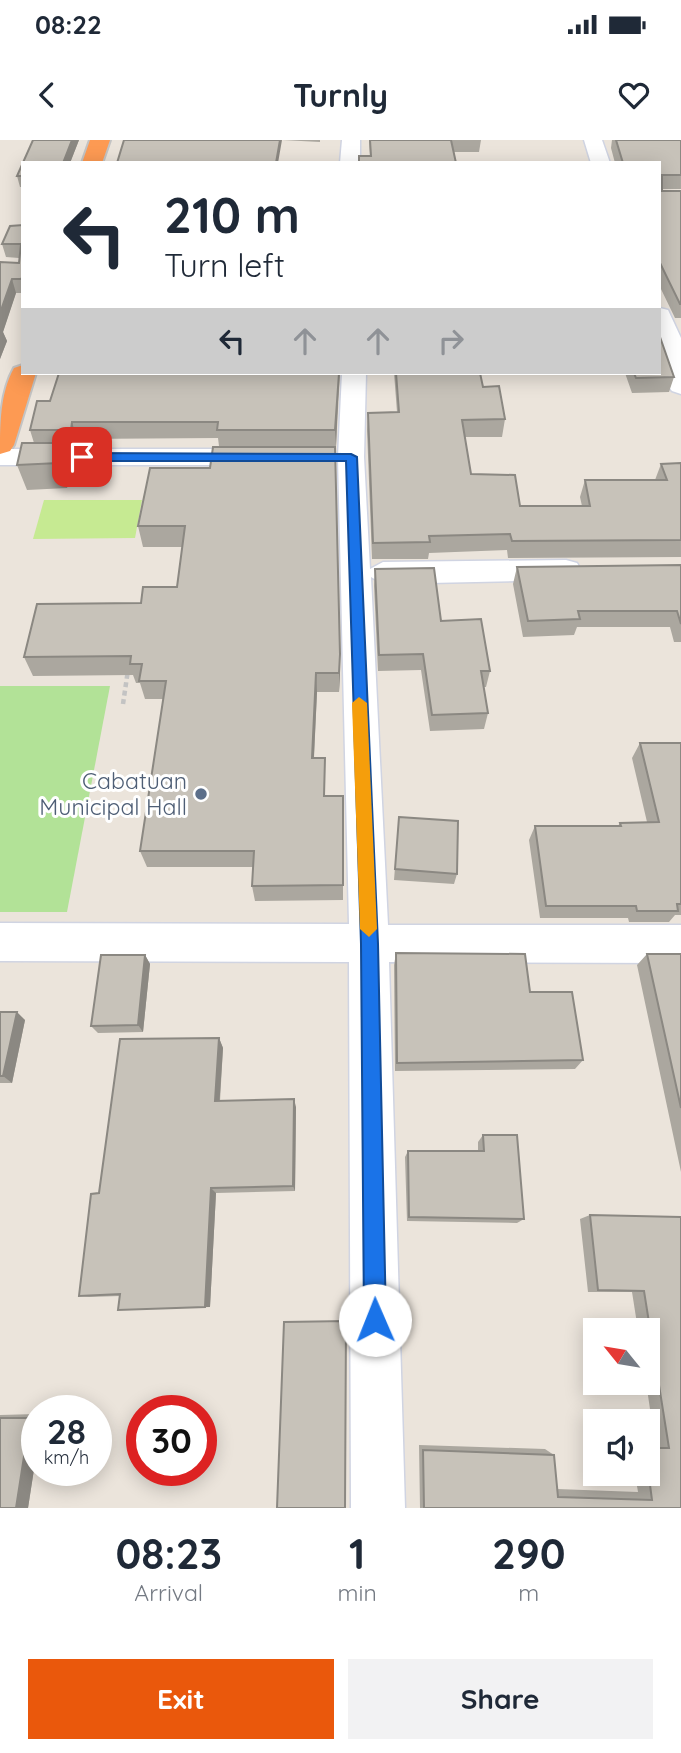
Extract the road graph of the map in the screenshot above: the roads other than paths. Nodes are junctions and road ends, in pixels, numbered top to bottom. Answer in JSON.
{"nodes":[{"id":1,"x":100,"y":140,"type":"edge"},
{"id":2,"x":351,"y":140,"type":"edge"},
{"id":3,"x":593,"y":140,"type":"edge"},
{"id":4,"x":93,"y":161,"type":"edge"},
{"id":5,"x":350,"y":161,"type":"edge"},
{"id":6,"x":600,"y":161,"type":"edge"},
{"id":7,"x":661,"y":318,"type":"edge"},
{"id":8,"x":671,"y":343,"type":"edge"},
{"id":9,"x":354,"y":375,"type":"edge"},
{"id":10,"x":681,"y":386,"type":"edge"},
{"id":11,"x":13,"y":387,"type":"edge"},
{"id":12,"x":0,"y":445,"type":"edge"},
{"id":13,"x":0,"y":457,"type":"edge"},
{"id":14,"x":285,"y":457,"type":"edge"},
{"id":15,"x":599,"y":570,"type":"edge"},
{"id":16,"x":354,"y":573,"type":"junction"},
{"id":17,"x":0,"y":942,"type":"edge"},
{"id":18,"x":369,"y":944,"type":"junction"},
{"id":19,"x":681,"y":944,"type":"edge"},
{"id":20,"x":378,"y":1508,"type":"edge"}],
"edges":[{"from":1,"to":4,"type":"highway"},
{"from":2,"to":5,"type":"street"},
{"from":3,"to":6,"type":"street"},
{"from":7,"to":8,"type":"street"},
{"from":8,"to":10,"type":"street"},
{"from":9,"to":16,"type":"street"},
{"from":11,"to":12,"type":"highway"},
{"from":13,"to":14,"type":"street"},
{"from":15,"to":16,"type":"street"},
{"from":16,"to":18,"type":"street"},
{"from":17,"to":18,"type":"street"},
{"from":18,"to":19,"type":"street"},
{"from":18,"to":20,"type":"street"}]}
